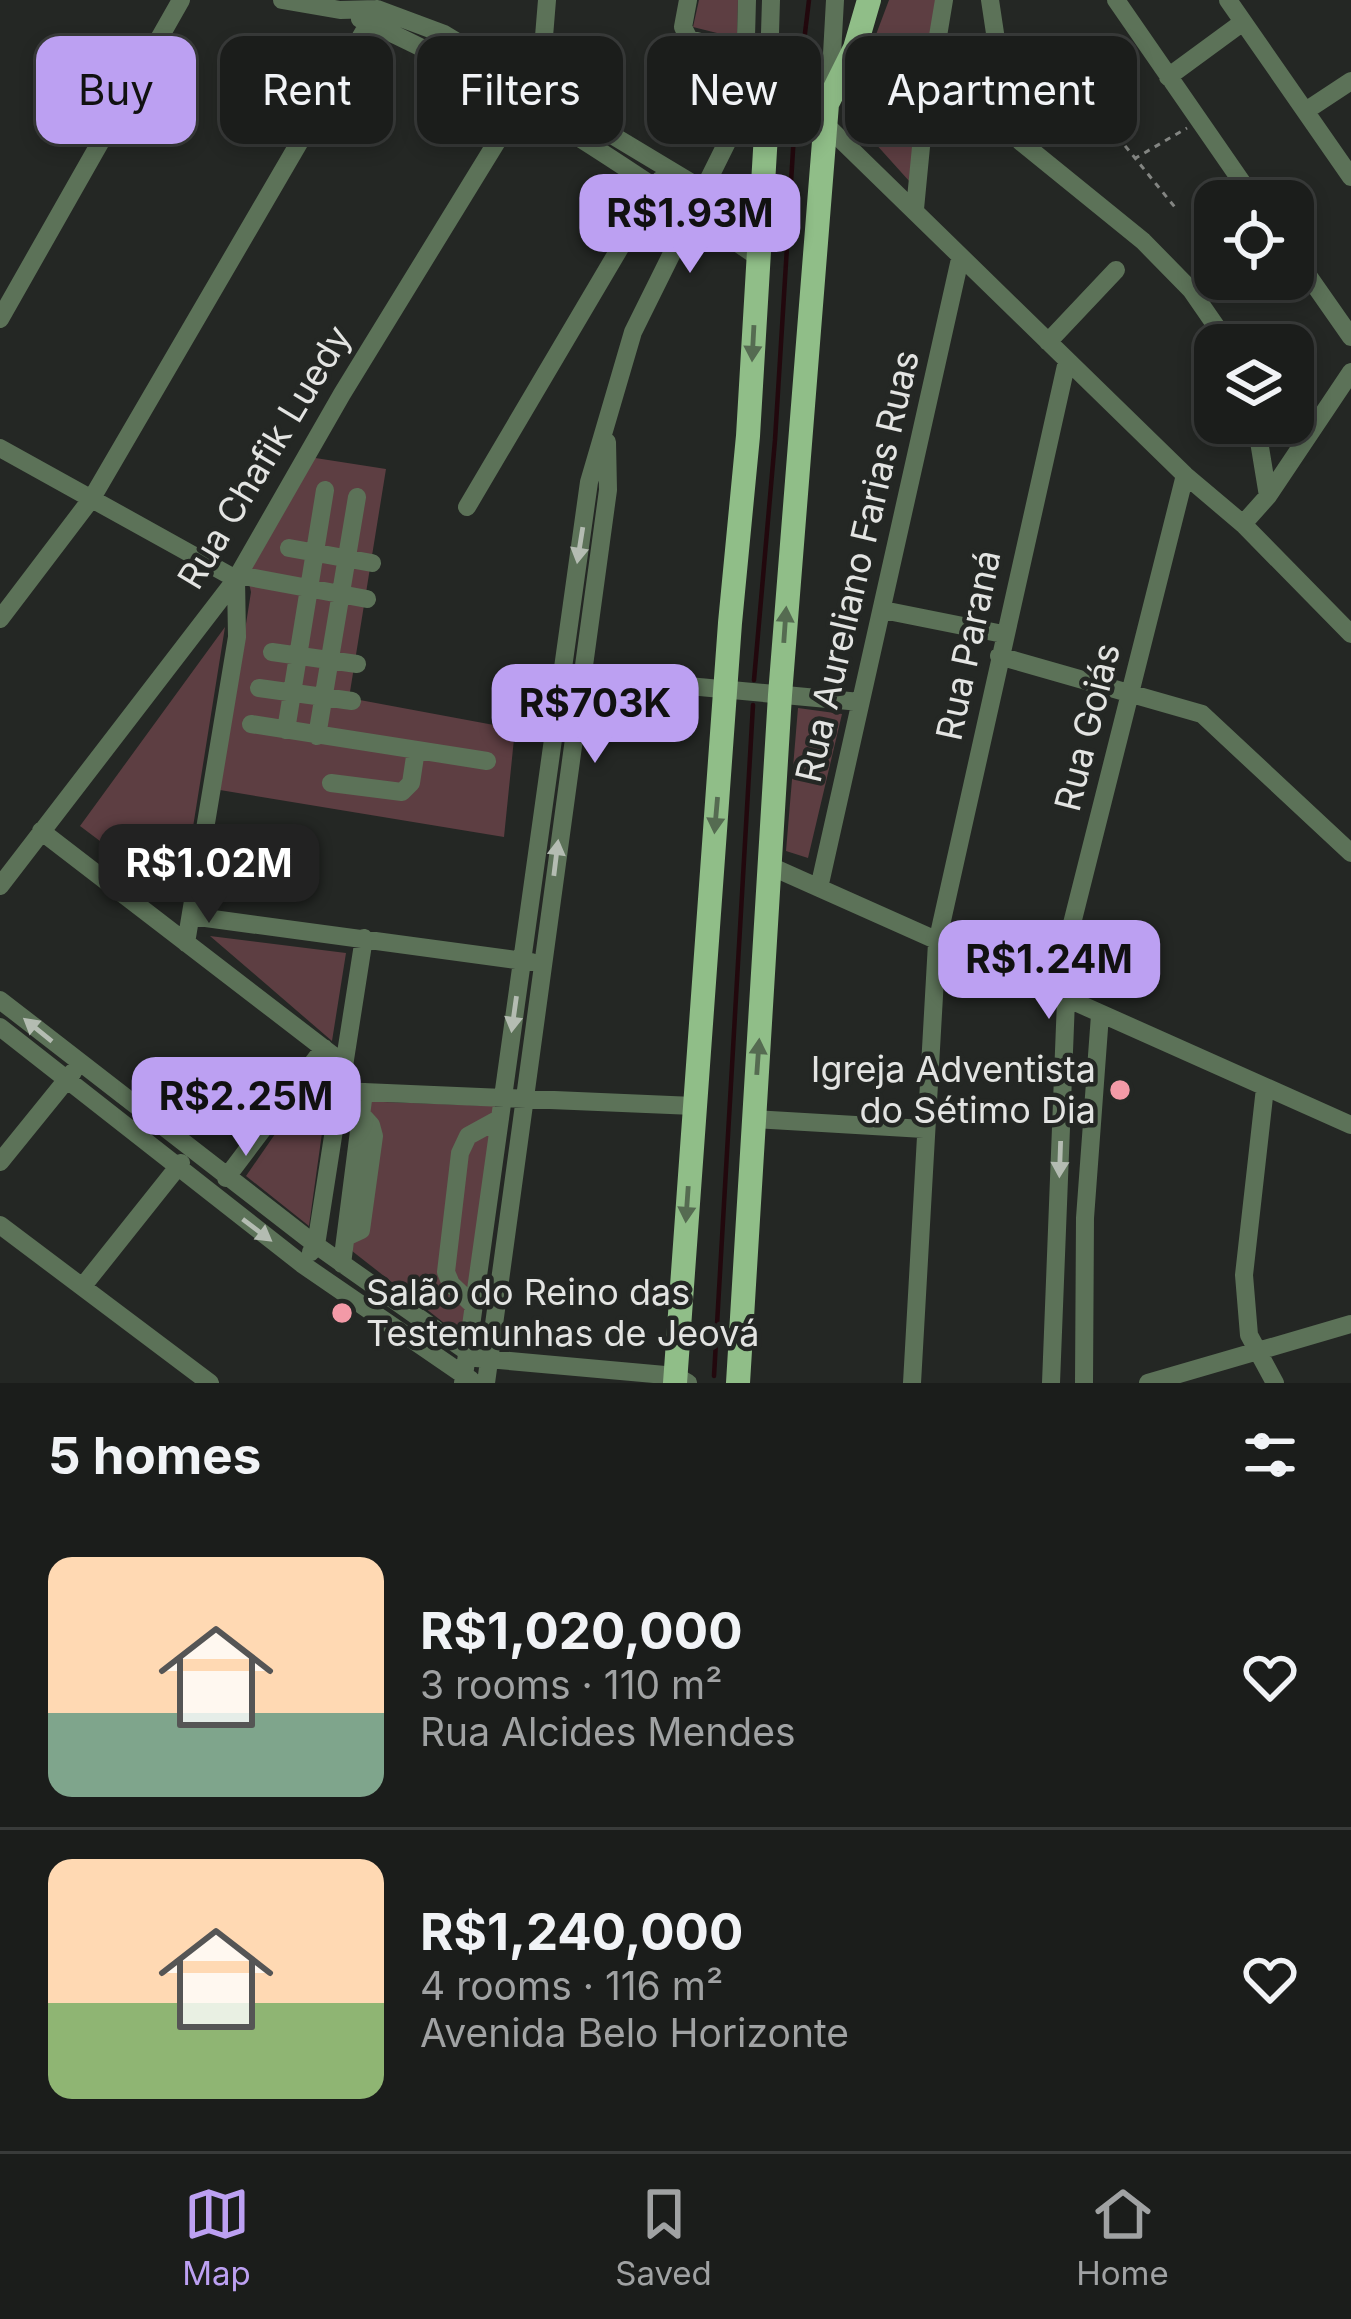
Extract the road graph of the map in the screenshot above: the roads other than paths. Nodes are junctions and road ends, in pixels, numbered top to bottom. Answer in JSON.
{"nodes":[{"id":1,"x":181,"y":0,"type":"edge"},
{"id":2,"x":283,"y":0,"type":"edge"},
{"id":3,"x":547,"y":0,"type":"edge"},
{"id":4,"x":688,"y":0,"type":"edge"},
{"id":5,"x":747,"y":0,"type":"edge"},
{"id":6,"x":771,"y":0,"type":"edge"},
{"id":7,"x":835,"y":0,"type":"edge"},
{"id":8,"x":869,"y":0,"type":"edge"},
{"id":9,"x":944,"y":0,"type":"edge"},
{"id":10,"x":990,"y":0,"type":"edge"},
{"id":11,"x":1116,"y":0,"type":"edge"},
{"id":12,"x":1228,"y":0,"type":"edge"},
{"id":13,"x":373,"y":16,"type":"junction"},
{"id":14,"x":1243,"y":22,"type":"junction"},
{"id":15,"x":447,"y":36,"type":"edge"},
{"id":16,"x":544,"y":36,"type":"edge"},
{"id":17,"x":688,"y":36,"type":"edge"},
{"id":18,"x":746,"y":36,"type":"edge"},
{"id":19,"x":766,"y":36,"type":"edge"},
{"id":20,"x":938,"y":36,"type":"edge"},
{"id":21,"x":996,"y":36,"type":"edge"},
{"id":22,"x":417,"y":42,"type":"edge"},
{"id":23,"x":1168,"y":77,"type":"junction"},
{"id":24,"x":1351,"y":81,"type":"edge"},
{"id":25,"x":821,"y":109,"type":"edge"},
{"id":26,"x":828,"y":109,"type":"junction"},
{"id":27,"x":1307,"y":110,"type":"junction"},
{"id":28,"x":623,"y":141,"type":"edge"},
{"id":29,"x":494,"y":144,"type":"edge"},
{"id":30,"x":585,"y":144,"type":"edge"},
{"id":31,"x":733,"y":144,"type":"edge"},
{"id":32,"x":757,"y":144,"type":"edge"},
{"id":33,"x":921,"y":144,"type":"edge"},
{"id":34,"x":1025,"y":144,"type":"edge"},
{"id":35,"x":668,"y":168,"type":"junction"},
{"id":36,"x":1351,"y":177,"type":"edge"},
{"id":37,"x":1240,"y":180,"type":"edge"},
{"id":38,"x":656,"y":187,"type":"junction"},
{"id":39,"x":705,"y":191,"type":"junction"},
{"id":40,"x":915,"y":209,"type":"junction"},
{"id":41,"x":693,"y":213,"type":"junction"},
{"id":42,"x":760,"y":231,"type":"junction"},
{"id":43,"x":758,"y":257,"type":"junction"},
{"id":44,"x":960,"y":259,"type":"junction"},
{"id":45,"x":1116,"y":270,"type":"dead end"},
{"id":46,"x":1314,"y":284,"type":"edge"},
{"id":47,"x":0,"y":319,"type":"edge"},
{"id":48,"x":1214,"y":324,"type":"edge"},
{"id":49,"x":1351,"y":337,"type":"edge"},
{"id":50,"x":1048,"y":342,"type":"junction"},
{"id":51,"x":1067,"y":361,"type":"junction"},
{"id":52,"x":1351,"y":372,"type":"edge"},
{"id":53,"x":1259,"y":444,"type":"edge"},
{"id":54,"x":0,"y":448,"type":"edge"},
{"id":55,"x":1185,"y":475,"type":"junction"},
{"id":56,"x":325,"y":490,"type":"dead end"},
{"id":57,"x":1268,"y":496,"type":"junction"},
{"id":58,"x":357,"y":497,"type":"dead end"},
{"id":59,"x":92,"y":498,"type":"junction"},
{"id":60,"x":467,"y":506,"type":"dead end"},
{"id":61,"x":1243,"y":524,"type":"junction"},
{"id":62,"x":289,"y":548,"type":"dead end"},
{"id":63,"x":315,"y":553,"type":"junction"},
{"id":64,"x":347,"y":558,"type":"junction"},
{"id":65,"x":372,"y":562,"type":"dead end"},
{"id":66,"x":237,"y":576,"type":"junction"},
{"id":67,"x":309,"y":588,"type":"junction"},
{"id":68,"x":341,"y":594,"type":"junction"},
{"id":69,"x":367,"y":599,"type":"dead end"},
{"id":70,"x":883,"y":610,"type":"junction"},
{"id":71,"x":0,"y":619,"type":"edge"},
{"id":72,"x":1003,"y":634,"type":"junction"},
{"id":73,"x":1351,"y":634,"type":"edge"},
{"id":74,"x":272,"y":652,"type":"dead end"},
{"id":75,"x":298,"y":655,"type":"junction"},
{"id":76,"x":999,"y":656,"type":"junction"},
{"id":77,"x":330,"y":660,"type":"junction"},
{"id":78,"x":357,"y":664,"type":"dead end"},
{"id":79,"x":569,"y":675,"type":"junction"},
{"id":80,"x":260,"y":688,"type":"dead end"},
{"id":81,"x":726,"y":690,"type":"junction"},
{"id":82,"x":1130,"y":691,"type":"junction"},
{"id":83,"x":292,"y":692,"type":"junction"},
{"id":84,"x":780,"y":695,"type":"junction"},
{"id":85,"x":324,"y":697,"type":"junction"},
{"id":86,"x":352,"y":701,"type":"dead end"},
{"id":87,"x":860,"y":702,"type":"junction"},
{"id":88,"x":251,"y":724,"type":"dead end"},
{"id":89,"x":286,"y":730,"type":"junction"},
{"id":90,"x":317,"y":736,"type":"junction"},
{"id":91,"x":416,"y":750,"type":"junction"},
{"id":92,"x":487,"y":761,"type":"dead end"},
{"id":93,"x":332,"y":783,"type":"dead end"},
{"id":94,"x":41,"y":831,"type":"junction"},
{"id":95,"x":1351,"y":853,"type":"edge"},
{"id":96,"x":770,"y":866,"type":"junction"},
{"id":97,"x":0,"y":886,"type":"edge"},
{"id":98,"x":819,"y":888,"type":"junction"},
{"id":99,"x":191,"y":916,"type":"junction"},
{"id":100,"x":364,"y":938,"type":"junction"},
{"id":101,"x":186,"y":943,"type":"junction"},
{"id":102,"x":937,"y":943,"type":"junction"},
{"id":103,"x":532,"y":962,"type":"junction"},
{"id":104,"x":1060,"y":998,"type":"junction"},
{"id":105,"x":0,"y":1000,"type":"edge"},
{"id":106,"x":1100,"y":1015,"type":"junction"},
{"id":107,"x":0,"y":1028,"type":"edge"},
{"id":108,"x":325,"y":1048,"type":"junction"},
{"id":109,"x":80,"y":1064,"type":"junction"},
{"id":110,"x":344,"y":1064,"type":"junction"},
{"id":111,"x":66,"y":1080,"type":"junction"},
{"id":112,"x":1265,"y":1088,"type":"junction"},
{"id":113,"x":340,"y":1090,"type":"junction"},
{"id":114,"x":364,"y":1092,"type":"junction"},
{"id":115,"x":502,"y":1097,"type":"junction"},
{"id":116,"x":525,"y":1099,"type":"junction"},
{"id":117,"x":694,"y":1106,"type":"junction"},
{"id":118,"x":499,"y":1119,"type":"junction"},
{"id":119,"x":754,"y":1119,"type":"junction"},
{"id":120,"x":1351,"y":1125,"type":"edge"},
{"id":121,"x":924,"y":1129,"type":"junction"},
{"id":122,"x":192,"y":1150,"type":"junction"},
{"id":123,"x":0,"y":1162,"type":"edge"},
{"id":124,"x":177,"y":1168,"type":"junction"},
{"id":125,"x":226,"y":1178,"type":"junction"},
{"id":126,"x":0,"y":1225,"type":"edge"},
{"id":127,"x":316,"y":1245,"type":"junction"},
{"id":128,"x":302,"y":1264,"type":"junction"},
{"id":129,"x":342,"y":1264,"type":"junction"},
{"id":130,"x":83,"y":1286,"type":"junction"},
{"id":131,"x":474,"y":1306,"type":"junction"},
{"id":132,"x":426,"y":1324,"type":"junction"},
{"id":133,"x":1351,"y":1324,"type":"edge"},
{"id":134,"x":412,"y":1342,"type":"junction"},
{"id":135,"x":1255,"y":1351,"type":"junction"},
{"id":136,"x":468,"y":1352,"type":"junction"},
{"id":137,"x":489,"y":1361,"type":"junction"},
{"id":138,"x":590,"y":1376,"type":"edge"},
{"id":139,"x":680,"y":1381,"type":"edge"},
{"id":140,"x":474,"y":1382,"type":"edge"},
{"id":141,"x":210,"y":1383,"type":"edge"},
{"id":142,"x":738,"y":1383,"type":"edge"},
{"id":143,"x":912,"y":1383,"type":"edge"},
{"id":144,"x":1051,"y":1383,"type":"edge"},
{"id":145,"x":1084,"y":1383,"type":"edge"},
{"id":146,"x":1148,"y":1383,"type":"edge"},
{"id":147,"x":1275,"y":1383,"type":"edge"}],
"edges":[{"from":1,"to":47,"type":"street"},
{"from":2,"to":13,"type":"street"},
{"from":3,"to":16,"type":"street","name":"Rua Chafik Luedy"},
{"from":4,"to":17,"type":"street"},
{"from":5,"to":18,"type":"street"},
{"from":6,"to":19,"type":"street"},
{"from":7,"to":26,"type":"street"},
{"from":8,"to":26,"type":"main road"},
{"from":9,"to":20,"type":"street"},
{"from":10,"to":21,"type":"street"},
{"from":11,"to":23,"type":"street"},
{"from":12,"to":14,"type":"street"},
{"from":13,"to":15,"type":"street"},
{"from":13,"to":22,"type":"street"},
{"from":13,"to":59,"type":"street"},
{"from":14,"to":23,"type":"street"},
{"from":14,"to":27,"type":"street"},
{"from":23,"to":37,"type":"street"},
{"from":24,"to":27,"type":"street"},
{"from":25,"to":26,"type":"main road"},
{"from":26,"to":40,"type":"street"},
{"from":84,"to":26,"type":"main road","one_way":true},
{"from":27,"to":36,"type":"street"},
{"from":28,"to":35,"type":"street"},
{"from":29,"to":66,"type":"street","name":"Rua Chafik Luedy"},
{"from":30,"to":38,"type":"street"},
{"from":31,"to":39,"type":"street"},
{"from":32,"to":42,"type":"main road"},
{"from":33,"to":40,"type":"street"},
{"from":34,"to":48,"type":"street"},
{"from":35,"to":38,"type":"street"},
{"from":35,"to":39,"type":"street"},
{"from":38,"to":41,"type":"street"},
{"from":38,"to":60,"type":"street"},
{"from":39,"to":41,"type":"street"},
{"from":39,"to":42,"type":"street"},
{"from":40,"to":44,"type":"street"},
{"from":41,"to":43,"type":"street"},
{"from":41,"to":79,"type":"street"},
{"from":42,"to":43,"type":"main road"},
{"from":43,"to":81,"type":"main road","one_way":true},
{"from":44,"to":50,"type":"street"},
{"from":44,"to":70,"type":"street","name":"Rua Aureliano Farias Ruas"},
{"from":45,"to":50,"type":"street"},
{"from":46,"to":49,"type":"street"},
{"from":50,"to":51,"type":"street"},
{"from":51,"to":55,"type":"street"},
{"from":51,"to":72,"type":"street","name":"Rua Paraná"},
{"from":52,"to":57,"type":"street"},
{"from":53,"to":57,"type":"street"},
{"from":54,"to":59,"type":"street"},
{"from":55,"to":61,"type":"street"},
{"from":55,"to":82,"type":"street","name":"Rua Goiás"},
{"from":56,"to":63,"type":"street"},
{"from":57,"to":61,"type":"street"},
{"from":58,"to":64,"type":"street"},
{"from":59,"to":66,"type":"street"},
{"from":59,"to":71,"type":"street"},
{"from":61,"to":73,"type":"street"},
{"from":62,"to":63,"type":"street"},
{"from":63,"to":64,"type":"street"},
{"from":63,"to":67,"type":"street"},
{"from":64,"to":65,"type":"street"},
{"from":64,"to":68,"type":"street"},
{"from":66,"to":67,"type":"street"},
{"from":66,"to":94,"type":"street","name":"Rua Chafik Luedy"},
{"from":66,"to":99,"type":"street"},
{"from":67,"to":68,"type":"street"},
{"from":67,"to":75,"type":"street"},
{"from":68,"to":69,"type":"street"},
{"from":68,"to":77,"type":"street"},
{"from":70,"to":72,"type":"street"},
{"from":70,"to":87,"type":"street","name":"Rua Aureliano Farias Ruas"},
{"from":72,"to":76,"type":"street","name":"Rua Paraná"},
{"from":74,"to":75,"type":"street"},
{"from":75,"to":77,"type":"street"},
{"from":75,"to":83,"type":"street"},
{"from":76,"to":82,"type":"street"},
{"from":76,"to":102,"type":"street","name":"Rua Paraná"},
{"from":77,"to":78,"type":"street"},
{"from":77,"to":85,"type":"street"},
{"from":79,"to":81,"type":"street"},
{"from":79,"to":103,"type":"street"},
{"from":80,"to":83,"type":"street"},
{"from":81,"to":84,"type":"street"},
{"from":81,"to":117,"type":"main road","one_way":true},
{"from":82,"to":95,"type":"street"},
{"from":82,"to":104,"type":"street","name":"Rua Goiás"},
{"from":83,"to":85,"type":"street"},
{"from":83,"to":89,"type":"street"},
{"from":84,"to":87,"type":"street"},
{"from":84,"to":96,"type":"main road"},
{"from":85,"to":86,"type":"street"},
{"from":85,"to":90,"type":"street"},
{"from":87,"to":98,"type":"street","name":"Rua Aureliano Farias Ruas"},
{"from":88,"to":89,"type":"street"},
{"from":89,"to":90,"type":"street"},
{"from":90,"to":91,"type":"street"},
{"from":91,"to":92,"type":"street"},
{"from":91,"to":93,"type":"street"},
{"from":94,"to":97,"type":"street","name":"Rua Chafik Luedy"},
{"from":94,"to":101,"type":"street"},
{"from":96,"to":98,"type":"street"},
{"from":119,"to":96,"type":"main road","one_way":true},
{"from":98,"to":102,"type":"street"},
{"from":99,"to":100,"type":"street"},
{"from":99,"to":101,"type":"street"},
{"from":100,"to":103,"type":"street"},
{"from":100,"to":110,"type":"street"},
{"from":101,"to":108,"type":"street"},
{"from":102,"to":104,"type":"street"},
{"from":102,"to":121,"type":"street","name":"Rua Paraná"},
{"from":103,"to":115,"type":"street","one_way":true},
{"from":103,"to":116,"type":"street"},
{"from":104,"to":106,"type":"street"},
{"from":104,"to":144,"type":"street","name":"Rua Goiás","one_way":true},
{"from":109,"to":105,"type":"street","one_way":true},
{"from":106,"to":112,"type":"street"},
{"from":106,"to":145,"type":"street"},
{"from":107,"to":111,"type":"street"},
{"from":108,"to":110,"type":"street"},
{"from":108,"to":125,"type":"street"},
{"from":109,"to":111,"type":"street"},
{"from":109,"to":122,"type":"street"},
{"from":110,"to":113,"type":"street"},
{"from":111,"to":123,"type":"street"},
{"from":111,"to":124,"type":"street"},
{"from":112,"to":120,"type":"street"},
{"from":112,"to":135,"type":"street"},
{"from":113,"to":114,"type":"street"},
{"from":113,"to":127,"type":"street"},
{"from":114,"to":115,"type":"street"},
{"from":114,"to":129,"type":"street"},
{"from":115,"to":116,"type":"street"},
{"from":115,"to":118,"type":"street"},
{"from":116,"to":117,"type":"street"},
{"from":116,"to":137,"type":"street"},
{"from":117,"to":139,"type":"main road","one_way":true},
{"from":118,"to":131,"type":"street"},
{"from":118,"to":131,"type":"street"},
{"from":119,"to":121,"type":"street"},
{"from":119,"to":142,"type":"main road"},
{"from":121,"to":143,"type":"street","name":"Rua Paraná"},
{"from":122,"to":124,"type":"street"},
{"from":122,"to":125,"type":"street"},
{"from":124,"to":128,"type":"street","one_way":true},
{"from":124,"to":130,"type":"street"},
{"from":125,"to":127,"type":"street"},
{"from":126,"to":130,"type":"street"},
{"from":127,"to":128,"type":"street"},
{"from":127,"to":129,"type":"street"},
{"from":128,"to":134,"type":"street"},
{"from":129,"to":132,"type":"street"},
{"from":130,"to":141,"type":"street"},
{"from":131,"to":136,"type":"street"},
{"from":132,"to":134,"type":"street"},
{"from":132,"to":136,"type":"street"},
{"from":133,"to":135,"type":"street"},
{"from":134,"to":140,"type":"street"},
{"from":135,"to":146,"type":"street"},
{"from":135,"to":147,"type":"street"},
{"from":136,"to":137,"type":"street"},
{"from":136,"to":140,"type":"street"},
{"from":137,"to":138,"type":"street"},
{"from":137,"to":140,"type":"street"},
{"from":138,"to":139,"type":"street"}]}
